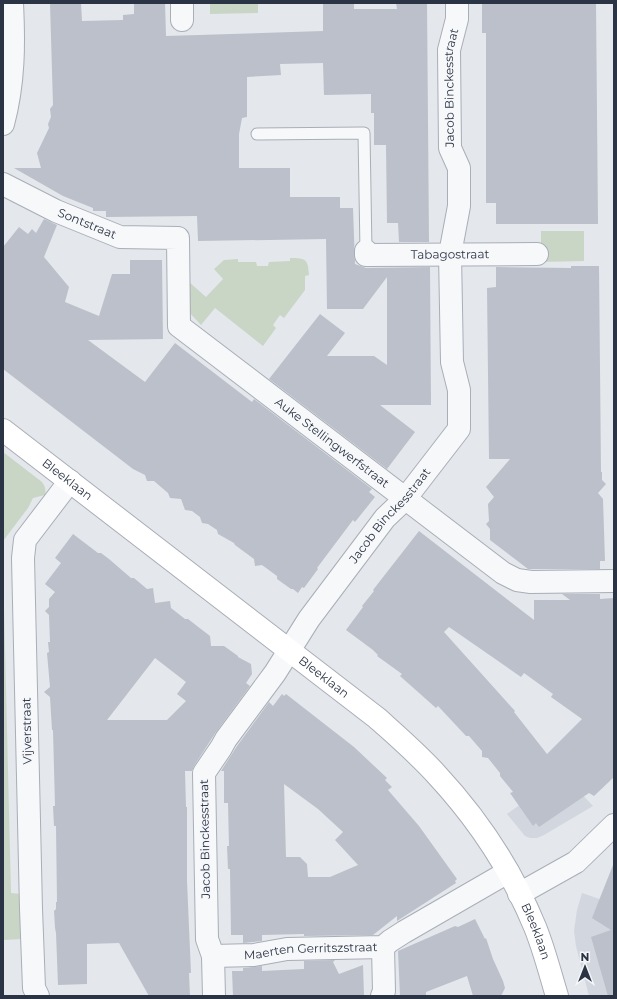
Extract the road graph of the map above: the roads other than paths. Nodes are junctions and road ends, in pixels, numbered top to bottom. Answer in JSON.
{"nodes":[{"id":1,"x":12,"y":3,"type":"edge"},
{"id":2,"x":457,"y":3,"type":"edge"},
{"id":3,"x":3,"y":124,"type":"edge"},
{"id":4,"x":257,"y":134,"type":"dead end"},
{"id":5,"x":3,"y":184,"type":"edge"},
{"id":6,"x":178,"y":238,"type":"joint"},
{"id":7,"x":366,"y":251,"type":"joint"},
{"id":8,"x":450,"y":254,"type":"junction"},
{"id":9,"x":537,"y":254,"type":"dead end"},
{"id":10,"x":4,"y":430,"type":"edge"},
{"id":11,"x":70,"y":481,"type":"junction"},
{"id":12,"x":405,"y":498,"type":"junction"},
{"id":13,"x":614,"y":581,"type":"edge"},
{"id":14,"x":289,"y":650,"type":"junction"},
{"id":15,"x":614,"y":825,"type":"edge"},
{"id":16,"x":508,"y":872,"type":"junction"},
{"id":17,"x":519,"y":894,"type":"junction"},
{"id":18,"x":383,"y":947,"type":"junction"},
{"id":19,"x":213,"y":956,"type":"junction"},
{"id":20,"x":38,"y":996,"type":"edge"},
{"id":21,"x":214,"y":996,"type":"edge"},
{"id":22,"x":382,"y":996,"type":"edge"},
{"id":23,"x":557,"y":996,"type":"edge"}],
"edges":[{"from":1,"to":3,"type":"street"},
{"from":2,"to":8,"type":"street","name":"Jacob Binckesstraat"},
{"from":4,"to":7,"type":"lane"},
{"from":5,"to":6,"type":"street","name":"Sontstraat"},
{"from":6,"to":12,"type":"street","name":"Auke Stellingwerfstraat"},
{"from":7,"to":8,"type":"street","name":"Tabagostraat"},
{"from":8,"to":9,"type":"street","name":"Tabagostraat"},
{"from":8,"to":12,"type":"street","name":"Jacob Binckesstraat"},
{"from":10,"to":11,"type":"street","name":"Bleeklaan"},
{"from":11,"to":14,"type":"street","name":"Bleeklaan"},
{"from":11,"to":20,"type":"street","name":"Vijverstraat"},
{"from":12,"to":13,"type":"street","name":"Auke Stellingwerfstraat"},
{"from":12,"to":14,"type":"street","name":"Jacob Binckesstraat"},
{"from":14,"to":16,"type":"street","name":"Bleeklaan"},
{"from":14,"to":19,"type":"street","name":"Jacob Binckesstraat"},
{"from":15,"to":17,"type":"street"},
{"from":16,"to":17,"type":"street","name":"Bleeklaan"},
{"from":16,"to":18,"type":"street","name":"Maerten Gerritszstraat"},
{"from":17,"to":23,"type":"street","name":"Bleeklaan"},
{"from":18,"to":19,"type":"street","name":"Maerten Gerritszstraat"},
{"from":18,"to":22,"type":"street"},
{"from":19,"to":21,"type":"street","name":"Jacob Binckesstraat"}]}
